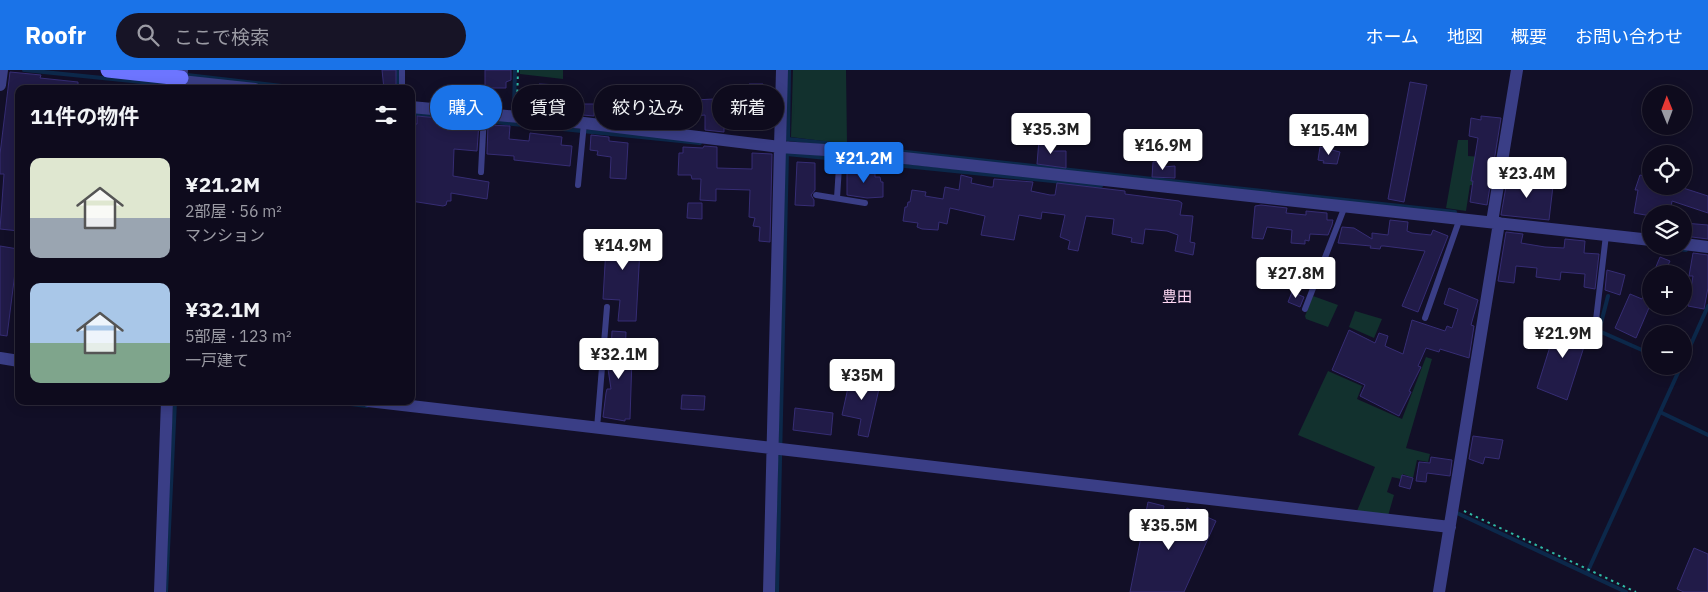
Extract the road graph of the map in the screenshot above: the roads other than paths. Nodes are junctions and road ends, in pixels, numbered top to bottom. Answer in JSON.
{"nodes":[{"id":1,"x":2,"y":70,"type":"edge"},
{"id":2,"x":108,"y":70,"type":"edge"},
{"id":3,"x":402,"y":70,"type":"edge"},
{"id":4,"x":782,"y":70,"type":"edge"},
{"id":5,"x":1517,"y":70,"type":"edge"},
{"id":6,"x":183,"y":81,"type":"edge"},
{"id":7,"x":0,"y":85,"type":"edge"},
{"id":8,"x":219,"y":85,"type":"edge"},
{"id":9,"x":402,"y":85,"type":"edge"},
{"id":10,"x":415,"y":108,"type":"edge"},
{"id":11,"x":430,"y":110,"type":"edge"},
{"id":12,"x":584,"y":128,"type":"edge"},
{"id":13,"x":483,"y":130,"type":"edge"},
{"id":14,"x":583,"y":130,"type":"edge"},
{"id":15,"x":784,"y":147,"type":"junction"},
{"id":16,"x":840,"y":157,"type":"junction"},
{"id":17,"x":481,"y":172,"type":"dead end"},
{"id":18,"x":578,"y":185,"type":"dead end"},
{"id":19,"x":816,"y":195,"type":"dead end"},
{"id":20,"x":837,"y":198,"type":"junction"},
{"id":21,"x":865,"y":203,"type":"dead end"},
{"id":22,"x":1343,"y":209,"type":"junction"},
{"id":23,"x":1458,"y":222,"type":"junction"},
{"id":24,"x":1497,"y":226,"type":"junction"},
{"id":25,"x":1606,"y":239,"type":"junction"},
{"id":26,"x":1642,"y":240,"type":"edge"},
{"id":27,"x":1692,"y":245,"type":"edge"},
{"id":28,"x":1708,"y":247,"type":"edge"},
{"id":29,"x":607,"y":308,"type":"dead end"},
{"id":30,"x":1305,"y":309,"type":"dead end"},
{"id":31,"x":1425,"y":318,"type":"dead end"},
{"id":32,"x":1596,"y":320,"type":"dead end"},
{"id":33,"x":0,"y":358,"type":"edge"},
{"id":34,"x":15,"y":360,"type":"edge"},
{"id":35,"x":167,"y":405,"type":"edge"},
{"id":36,"x":402,"y":405,"type":"edge"},
{"id":37,"x":597,"y":428,"type":"junction"},
{"id":38,"x":777,"y":449,"type":"junction"},
{"id":39,"x":1447,"y":526,"type":"junction"},
{"id":40,"x":160,"y":592,"type":"edge"},
{"id":41,"x":769,"y":592,"type":"edge"},
{"id":42,"x":1439,"y":592,"type":"edge"}],
"edges":[{"from":1,"to":7,"type":"street"},
{"from":2,"to":6,"type":"street"},
{"from":3,"to":9,"type":"lane"},
{"from":4,"to":15,"type":"street"},
{"from":5,"to":24,"type":"street"},
{"from":6,"to":8,"type":"street"},
{"from":10,"to":11,"type":"street"},
{"from":12,"to":15,"type":"street"},
{"from":13,"to":17,"type":"lane"},
{"from":14,"to":18,"type":"lane"},
{"from":15,"to":16,"type":"street"},
{"from":15,"to":38,"type":"street"},
{"from":16,"to":20,"type":"lane"},
{"from":16,"to":22,"type":"street"},
{"from":19,"to":20,"type":"lane"},
{"from":20,"to":21,"type":"lane"},
{"from":22,"to":23,"type":"street"},
{"from":22,"to":30,"type":"lane"},
{"from":23,"to":24,"type":"street"},
{"from":23,"to":31,"type":"lane"},
{"from":24,"to":25,"type":"street"},
{"from":24,"to":39,"type":"street"},
{"from":25,"to":26,"type":"street"},
{"from":25,"to":32,"type":"lane"},
{"from":27,"to":28,"type":"street"},
{"from":29,"to":37,"type":"lane"},
{"from":33,"to":34,"type":"street"},
{"from":35,"to":40,"type":"street"},
{"from":36,"to":37,"type":"street"},
{"from":37,"to":38,"type":"street"},
{"from":38,"to":39,"type":"street"},
{"from":38,"to":41,"type":"street"},
{"from":39,"to":42,"type":"street"}]}
